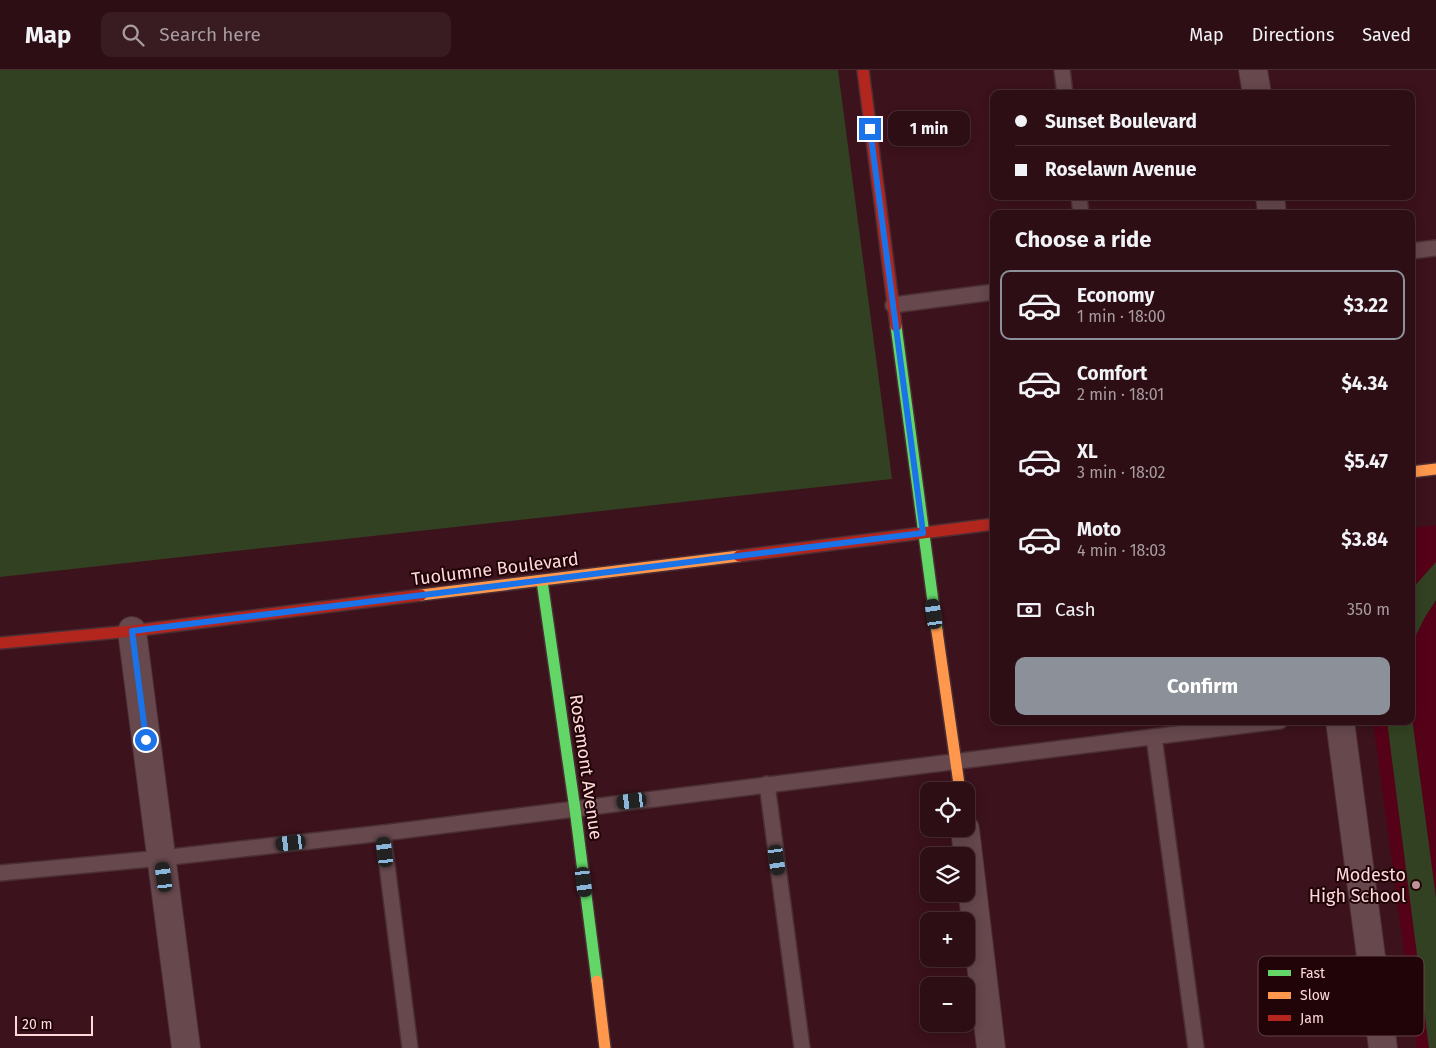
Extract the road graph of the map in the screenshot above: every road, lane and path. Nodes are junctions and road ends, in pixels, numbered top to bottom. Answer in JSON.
{"nodes":[{"id":1,"x":862,"y":70,"type":"edge"},
{"id":2,"x":1062,"y":70,"type":"edge"},
{"id":3,"x":1254,"y":70,"type":"edge"},
{"id":4,"x":1064,"y":90,"type":"edge"},
{"id":5,"x":1256,"y":90,"type":"edge"},
{"id":6,"x":1436,"y":248,"type":"edge"},
{"id":7,"x":1415,"y":251,"type":"edge"},
{"id":8,"x":990,"y":293,"type":"edge"},
{"id":9,"x":893,"y":305,"type":"junction"},
{"id":10,"x":1436,"y":469,"type":"edge"},
{"id":11,"x":1415,"y":472,"type":"edge"},
{"id":12,"x":990,"y":525,"type":"edge"},
{"id":13,"x":923,"y":533,"type":"junction"},
{"id":14,"x":542,"y":581,"type":"junction"},
{"id":15,"x":132,"y":631,"type":"junction"},
{"id":16,"x":0,"y":643,"type":"edge"},
{"id":17,"x":1248,"y":725,"type":"edge"},
{"id":18,"x":1341,"y":725,"type":"edge"},
{"id":19,"x":1154,"y":737,"type":"junction"},
{"id":20,"x":956,"y":761,"type":"junction"},
{"id":21,"x":959,"y":782,"type":"edge"},
{"id":22,"x":767,"y":784,"type":"junction"},
{"id":23,"x":575,"y":808,"type":"junction"},
{"id":24,"x":383,"y":833,"type":"junction"},
{"id":25,"x":966,"y":837,"type":"edge"},
{"id":26,"x":162,"y":858,"type":"junction"},
{"id":27,"x":0,"y":874,"type":"edge"},
{"id":28,"x":1371,"y":956,"type":"edge"},
{"id":29,"x":186,"y":1048,"type":"edge"},
{"id":30,"x":410,"y":1048,"type":"edge"},
{"id":31,"x":605,"y":1048,"type":"edge"},
{"id":32,"x":802,"y":1048,"type":"edge"},
{"id":33,"x":991,"y":1048,"type":"edge"},
{"id":34,"x":1196,"y":1048,"type":"edge"}],
"edges":[{"from":1,"to":9,"type":"street"},
{"from":2,"to":4,"type":"lane"},
{"from":3,"to":5,"type":"street"},
{"from":6,"to":7,"type":"lane"},
{"from":8,"to":9,"type":"lane"},
{"from":9,"to":13,"type":"street"},
{"from":10,"to":11,"type":"street"},
{"from":12,"to":13,"type":"street","name":"Tuolumne Boulevard"},
{"from":13,"to":14,"type":"street","name":"Tuolumne Boulevard"},
{"from":13,"to":20,"type":"street"},
{"from":14,"to":15,"type":"street","name":"Tuolumne Boulevard"},
{"from":14,"to":23,"type":"street","name":"Rosemont Avenue"},
{"from":15,"to":16,"type":"street","name":"Tuolumne Boulevard"},
{"from":15,"to":26,"type":"street"},
{"from":17,"to":19,"type":"lane"},
{"from":18,"to":28,"type":"street"},
{"from":19,"to":20,"type":"lane"},
{"from":19,"to":34,"type":"lane"},
{"from":20,"to":21,"type":"street"},
{"from":20,"to":22,"type":"lane"},
{"from":22,"to":23,"type":"lane"},
{"from":22,"to":32,"type":"lane"},
{"from":23,"to":24,"type":"lane"},
{"from":23,"to":31,"type":"street","name":"Rosemont Avenue"},
{"from":24,"to":26,"type":"lane"},
{"from":24,"to":30,"type":"lane"},
{"from":25,"to":33,"type":"street"},
{"from":26,"to":27,"type":"lane"},
{"from":26,"to":29,"type":"street"}]}
